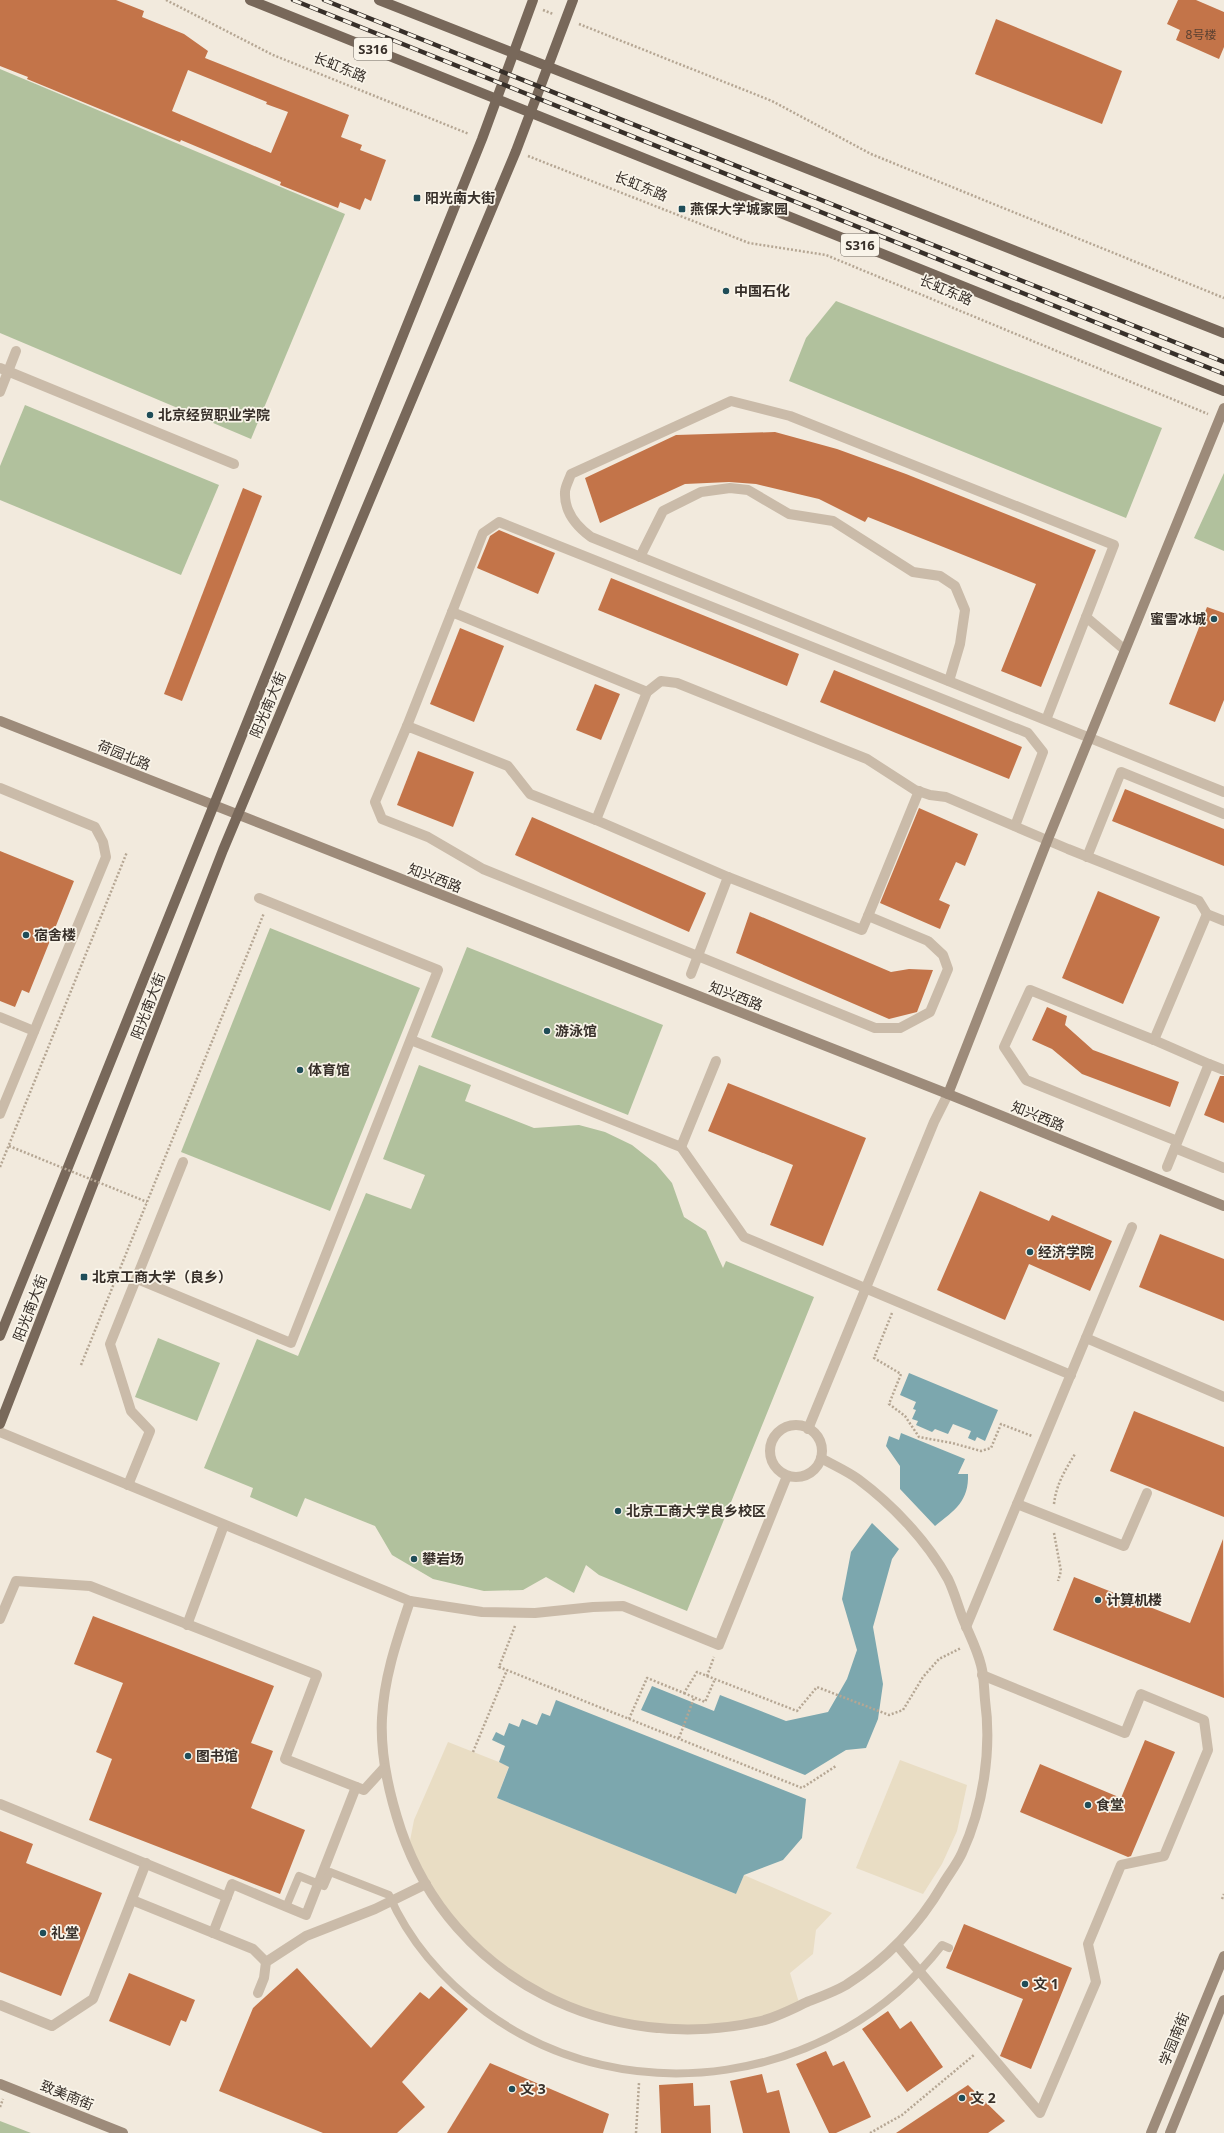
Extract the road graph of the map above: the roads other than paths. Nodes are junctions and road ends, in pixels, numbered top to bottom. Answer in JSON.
{"nodes":[{"id":1,"x":250,"y":0,"type":"edge"},
{"id":2,"x":379,"y":0,"type":"edge"},
{"id":3,"x":573,"y":0,"type":"edge"},
{"id":4,"x":532,"y":3,"type":"edge"},
{"id":5,"x":513,"y":54,"type":"junction"},
{"id":6,"x":547,"y":67,"type":"junction"},
{"id":7,"x":497,"y":98,"type":"junction"},
{"id":8,"x":531,"y":113,"type":"junction"},
{"id":9,"x":1224,"y":333,"type":"edge"},
{"id":10,"x":16,"y":352,"type":"dead end"},
{"id":11,"x":4,"y":370,"type":"edge"},
{"id":12,"x":1224,"y":391,"type":"edge"},
{"id":13,"x":0,"y":392,"type":"edge"},
{"id":14,"x":1224,"y":408,"type":"edge"},
{"id":15,"x":234,"y":464,"type":"dead end"},
{"id":16,"x":640,"y":557,"type":"junction"},
{"id":17,"x":452,"y":612,"type":"junction"},
{"id":18,"x":1086,"y":617,"type":"junction"},
{"id":19,"x":1125,"y":650,"type":"junction"},
{"id":20,"x":949,"y":681,"type":"junction"},
{"id":21,"x":647,"y":692,"type":"junction"},
{"id":22,"x":1046,"y":720,"type":"junction"},
{"id":23,"x":0,"y":721,"type":"edge"},
{"id":24,"x":407,"y":726,"type":"junction"},
{"id":25,"x":1090,"y":738,"type":"junction"},
{"id":26,"x":0,"y":788,"type":"edge"},
{"id":27,"x":1223,"y":788,"type":"edge"},
{"id":28,"x":918,"y":791,"type":"junction"},
{"id":29,"x":213,"y":805,"type":"junction"},
{"id":30,"x":1224,"y":814,"type":"edge"},
{"id":31,"x":238,"y":815,"type":"junction"},
{"id":32,"x":596,"y":820,"type":"junction"},
{"id":33,"x":1015,"y":826,"type":"junction"},
{"id":34,"x":1048,"y":840,"type":"junction"},
{"id":35,"x":1087,"y":856,"type":"junction"},
{"id":36,"x":728,"y":877,"type":"junction"},
{"id":37,"x":264,"y":900,"type":"road end"},
{"id":38,"x":1207,"y":914,"type":"junction"},
{"id":39,"x":868,"y":916,"type":"junction"},
{"id":40,"x":1224,"y":921,"type":"edge"},
{"id":41,"x":698,"y":956,"type":"junction"},
{"id":42,"x":691,"y":974,"type":"dead end"},
{"id":43,"x":0,"y":1017,"type":"edge"},
{"id":44,"x":34,"y":1032,"type":"junction"},
{"id":45,"x":411,"y":1040,"type":"junction"},
{"id":46,"x":1154,"y":1040,"type":"junction"},
{"id":47,"x":716,"y":1061,"type":"dead end"},
{"id":48,"x":1209,"y":1064,"type":"junction"},
{"id":49,"x":1224,"y":1070,"type":"edge"},
{"id":50,"x":948,"y":1094,"type":"junction"},
{"id":51,"x":0,"y":1114,"type":"edge"},
{"id":52,"x":1176,"y":1145,"type":"junction"},
{"id":53,"x":681,"y":1147,"type":"junction"},
{"id":54,"x":183,"y":1162,"type":"dead end"},
{"id":55,"x":1167,"y":1167,"type":"dead end"},
{"id":56,"x":1224,"y":1168,"type":"edge"},
{"id":57,"x":1224,"y":1206,"type":"edge"},
{"id":58,"x":1132,"y":1227,"type":"dead end"},
{"id":59,"x":137,"y":1279,"type":"junction"},
{"id":60,"x":866,"y":1288,"type":"junction"},
{"id":61,"x":0,"y":1336,"type":"edge"},
{"id":62,"x":1086,"y":1338,"type":"junction"},
{"id":63,"x":1071,"y":1375,"type":"junction"},
{"id":64,"x":1224,"y":1397,"type":"edge"},
{"id":65,"x":0,"y":1424,"type":"edge"},
{"id":66,"x":808,"y":1429,"type":"junction"},
{"id":67,"x":0,"y":1432,"type":"edge"},
{"id":68,"x":821,"y":1458,"type":"junction"},
{"id":69,"x":788,"y":1476,"type":"junction"},
{"id":70,"x":128,"y":1485,"type":"junction"},
{"id":71,"x":1147,"y":1493,"type":"dead end"},
{"id":72,"x":1017,"y":1504,"type":"junction"},
{"id":73,"x":224,"y":1525,"type":"junction"},
{"id":74,"x":410,"y":1601,"type":"junction"},
{"id":75,"x":0,"y":1619,"type":"edge"},
{"id":76,"x":186,"y":1625,"type":"junction"},
{"id":77,"x":966,"y":1627,"type":"junction"},
{"id":78,"x":982,"y":1675,"type":"junction"},
{"id":79,"x":384,"y":1768,"type":"junction"},
{"id":80,"x":356,"y":1787,"type":"junction"},
{"id":81,"x":0,"y":1804,"type":"edge"},
{"id":82,"x":146,"y":1863,"type":"junction"},
{"id":83,"x":426,"y":1884,"type":"junction"},
{"id":84,"x":227,"y":1896,"type":"junction"},
{"id":85,"x":132,"y":1900,"type":"junction"},
{"id":86,"x":286,"y":1907,"type":"junction"},
{"id":87,"x":213,"y":1933,"type":"junction"},
{"id":88,"x":897,"y":1946,"type":"junction"},
{"id":89,"x":949,"y":1948,"type":"dead end"},
{"id":90,"x":1223,"y":1959,"type":"edge"},
{"id":91,"x":266,"y":1962,"type":"junction"},
{"id":92,"x":258,"y":1993,"type":"dead end"},
{"id":93,"x":1224,"y":2000,"type":"edge"},
{"id":94,"x":0,"y":2005,"type":"edge"},
{"id":95,"x":0,"y":2084,"type":"edge"},
{"id":96,"x":123,"y":2133,"type":"edge"},
{"id":97,"x":1151,"y":2133,"type":"edge"},
{"id":98,"x":1170,"y":2133,"type":"edge"}],
"edges":[{"from":1,"to":7,"type":"main road","name":"长虹东路","number":"S316"},
{"from":2,"to":5,"type":"main road"},
{"from":3,"to":6,"type":"main road","name":"阳光南大街"},
{"from":4,"to":5,"type":"main road","name":"阳光南大街"},
{"from":5,"to":6,"type":"main road"},
{"from":5,"to":7,"type":"main road","name":"阳光南大街"},
{"from":6,"to":8,"type":"main road","name":"阳光南大街"},
{"from":6,"to":9,"type":"main road"},
{"from":7,"to":8,"type":"main road","name":"长虹东路","number":"S316"},
{"from":7,"to":29,"type":"main road","name":"阳光南大街"},
{"from":8,"to":12,"type":"main road","name":"长虹东路","number":"S316"},
{"from":8,"to":31,"type":"main road","name":"阳光南大街"},
{"from":10,"to":11,"type":"street"},
{"from":11,"to":13,"type":"street"},
{"from":11,"to":15,"type":"street"},
{"from":14,"to":19,"type":"street"},
{"from":16,"to":18,"type":"street"},
{"from":16,"to":20,"type":"street"},
{"from":16,"to":20,"type":"street"},
{"from":17,"to":21,"type":"street"},
{"from":17,"to":24,"type":"street"},
{"from":17,"to":33,"type":"street"},
{"from":18,"to":19,"type":"street"},
{"from":18,"to":22,"type":"street"},
{"from":19,"to":25,"type":"street"},
{"from":20,"to":22,"type":"street"},
{"from":21,"to":28,"type":"street"},
{"from":21,"to":32,"type":"street"},
{"from":22,"to":25,"type":"street"},
{"from":23,"to":29,"type":"street","name":"荷园北路"},
{"from":24,"to":32,"type":"street"},
{"from":24,"to":41,"type":"street"},
{"from":25,"to":27,"type":"street"},
{"from":25,"to":34,"type":"street"},
{"from":26,"to":44,"type":"street"},
{"from":28,"to":33,"type":"street"},
{"from":28,"to":39,"type":"street"},
{"from":29,"to":31,"type":"street","name":"荷园北路"},
{"from":29,"to":61,"type":"main road","name":"阳光南大街"},
{"from":30,"to":35,"type":"street"},
{"from":31,"to":50,"type":"street","name":"知兴西路"},
{"from":31,"to":65,"type":"main road","name":"阳光南大街"},
{"from":32,"to":36,"type":"street"},
{"from":33,"to":34,"type":"street"},
{"from":34,"to":35,"type":"street"},
{"from":34,"to":50,"type":"street"},
{"from":35,"to":38,"type":"street"},
{"from":36,"to":39,"type":"street"},
{"from":36,"to":41,"type":"street"},
{"from":37,"to":45,"type":"street"},
{"from":38,"to":40,"type":"street"},
{"from":38,"to":46,"type":"street"},
{"from":39,"to":41,"type":"street"},
{"from":41,"to":42,"type":"street"},
{"from":43,"to":44,"type":"street"},
{"from":44,"to":51,"type":"street"},
{"from":45,"to":53,"type":"street"},
{"from":45,"to":59,"type":"street"},
{"from":46,"to":48,"type":"street"},
{"from":46,"to":52,"type":"street"},
{"from":47,"to":53,"type":"street"},
{"from":48,"to":49,"type":"street"},
{"from":48,"to":52,"type":"street"},
{"from":50,"to":57,"type":"street","name":"知兴西路"},
{"from":50,"to":60,"type":"street"},
{"from":52,"to":55,"type":"street"},
{"from":52,"to":56,"type":"street"},
{"from":53,"to":60,"type":"street"},
{"from":54,"to":59,"type":"street"},
{"from":58,"to":62,"type":"street"},
{"from":59,"to":70,"type":"street"},
{"from":60,"to":63,"type":"street"},
{"from":60,"to":66,"type":"street"},
{"from":62,"to":63,"type":"street"},
{"from":62,"to":64,"type":"street"},
{"from":63,"to":72,"type":"street"},
{"from":66,"to":68,"type":"street"},
{"from":66,"to":69,"type":"street"},
{"from":67,"to":70,"type":"street"},
{"from":68,"to":69,"type":"street"},
{"from":68,"to":77,"type":"street"},
{"from":69,"to":74,"type":"street"},
{"from":70,"to":73,"type":"street"},
{"from":71,"to":72,"type":"street"},
{"from":72,"to":77,"type":"street"},
{"from":73,"to":74,"type":"street"},
{"from":73,"to":76,"type":"street"},
{"from":74,"to":79,"type":"street"},
{"from":75,"to":76,"type":"street"},
{"from":76,"to":80,"type":"street"},
{"from":77,"to":78,"type":"street"},
{"from":78,"to":88,"type":"street"},
{"from":78,"to":88,"type":"street"},
{"from":79,"to":80,"type":"street"},
{"from":79,"to":83,"type":"street"},
{"from":80,"to":86,"type":"street"},
{"from":81,"to":82,"type":"street"},
{"from":82,"to":84,"type":"street"},
{"from":82,"to":85,"type":"street"},
{"from":83,"to":88,"type":"street"},
{"from":83,"to":91,"type":"street"},
{"from":84,"to":86,"type":"street"},
{"from":84,"to":87,"type":"street"},
{"from":85,"to":87,"type":"street"},
{"from":85,"to":94,"type":"street"},
{"from":86,"to":89,"type":"lane","bridge":true},
{"from":87,"to":91,"type":"street"},
{"from":90,"to":97,"type":"street","name":"学园南街"},
{"from":91,"to":92,"type":"street"},
{"from":93,"to":98,"type":"street"},
{"from":95,"to":96,"type":"street","name":"致美南街"}]}
